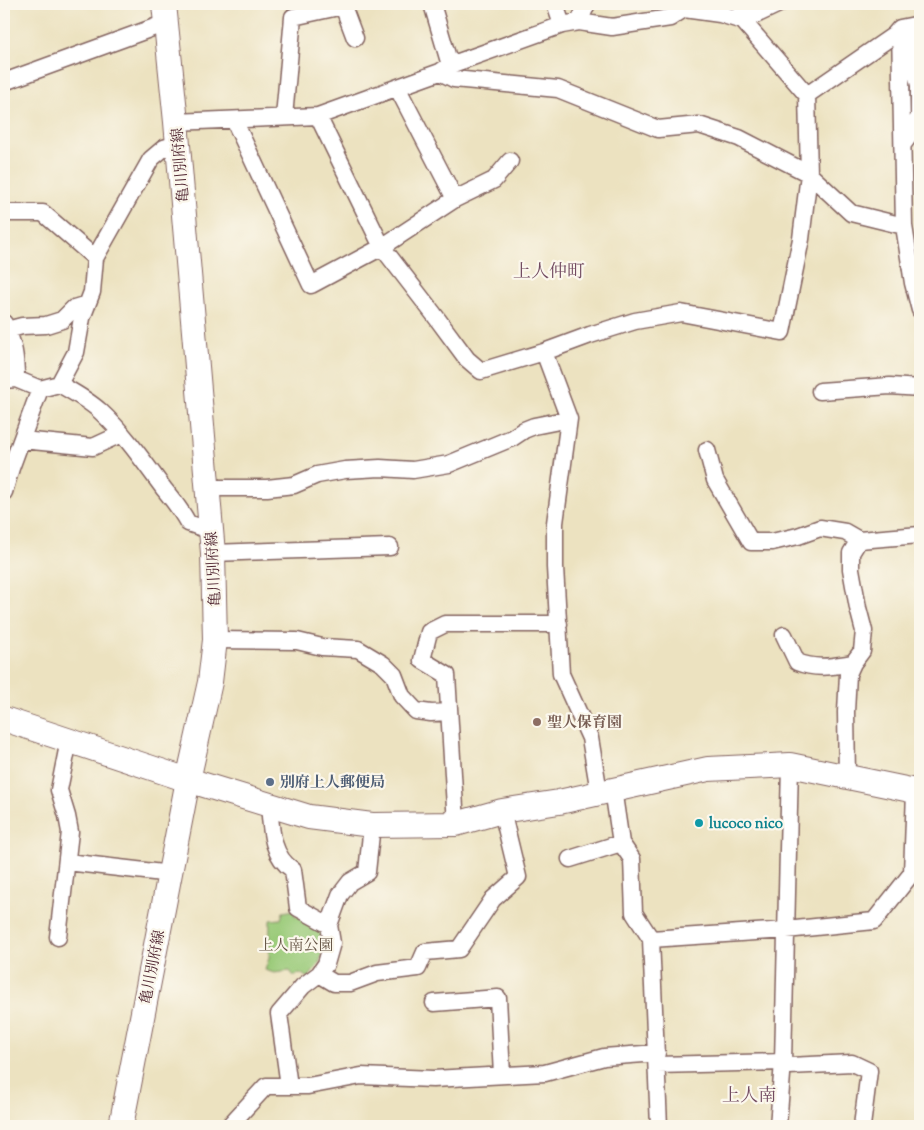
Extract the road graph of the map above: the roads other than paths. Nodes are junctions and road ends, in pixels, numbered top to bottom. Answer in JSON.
{"nodes":[{"id":1,"x":432,"y":4,"type":"edge"},
{"id":2,"x":555,"y":4,"type":"edge"},
{"id":3,"x":587,"y":4,"type":"edge"},
{"id":4,"x":743,"y":4,"type":"edge"},
{"id":5,"x":779,"y":4,"type":"edge"},
{"id":6,"x":165,"y":13,"type":"edge"},
{"id":7,"x":743,"y":21,"type":"junction"},
{"id":8,"x":579,"y":22,"type":"junction"},
{"id":9,"x":562,"y":25,"type":"junction"},
{"id":10,"x":920,"y":26,"type":"edge"},
{"id":11,"x":900,"y":28,"type":"junction"},
{"id":12,"x":355,"y":38,"type":"dead end"},
{"id":13,"x":445,"y":69,"type":"junction"},
{"id":14,"x":4,"y":82,"type":"edge"},
{"id":15,"x":398,"y":89,"type":"junction"},
{"id":16,"x":807,"y":95,"type":"junction"},
{"id":17,"x":318,"y":116,"type":"junction"},
{"id":18,"x":284,"y":117,"type":"junction"},
{"id":19,"x":234,"y":120,"type":"junction"},
{"id":20,"x":177,"y":133,"type":"junction"},
{"id":21,"x":904,"y":143,"type":"junction"},
{"id":22,"x":510,"y":161,"type":"dead end"},
{"id":23,"x":809,"y":174,"type":"junction"},
{"id":24,"x":455,"y":199,"type":"junction"},
{"id":25,"x":4,"y":213,"type":"edge"},
{"id":26,"x":904,"y":226,"type":"junction"},
{"id":27,"x":382,"y":247,"type":"junction"},
{"id":28,"x":95,"y":258,"type":"junction"},
{"id":29,"x":87,"y":304,"type":"junction"},
{"id":30,"x":920,"y":310,"type":"edge"},
{"id":31,"x":5,"y":326,"type":"edge"},
{"id":32,"x":544,"y":352,"type":"junction"},
{"id":33,"x":10,"y":380,"type":"edge"},
{"id":34,"x":59,"y":384,"type":"junction"},
{"id":35,"x":920,"y":388,"type":"edge"},
{"id":36,"x":40,"y":389,"type":"junction"},
{"id":37,"x":820,"y":391,"type":"dead end"},
{"id":38,"x":569,"y":419,"type":"junction"},
{"id":39,"x":121,"y":434,"type":"junction"},
{"id":40,"x":22,"y":440,"type":"junction"},
{"id":41,"x":707,"y":450,"type":"dead end"},
{"id":42,"x":208,"y":488,"type":"junction"},
{"id":43,"x":4,"y":492,"type":"edge"},
{"id":44,"x":920,"y":535,"type":"edge"},
{"id":45,"x":859,"y":540,"type":"junction"},
{"id":46,"x":212,"y":542,"type":"junction"},
{"id":47,"x":390,"y":547,"type":"dead end"},
{"id":48,"x":559,"y":624,"type":"junction"},
{"id":49,"x":784,"y":635,"type":"dead end"},
{"id":50,"x":215,"y":640,"type":"junction"},
{"id":51,"x":853,"y":663,"type":"junction"},
{"id":52,"x":449,"y":712,"type":"junction"},
{"id":53,"x":4,"y":720,"type":"edge"},
{"id":54,"x":69,"y":740,"type":"junction"},
{"id":55,"x":790,"y":765,"type":"junction"},
{"id":56,"x":847,"y":777,"type":"junction"},
{"id":57,"x":188,"y":780,"type":"junction"},
{"id":58,"x":606,"y":791,"type":"junction"},
{"id":59,"x":918,"y":792,"type":"edge"},
{"id":60,"x":269,"y":804,"type":"junction"},
{"id":61,"x":502,"y":812,"type":"junction"},
{"id":62,"x":456,"y":824,"type":"junction"},
{"id":63,"x":372,"y":825,"type":"junction"},
{"id":64,"x":621,"y":843,"type":"junction"},
{"id":65,"x":570,"y":859,"type":"dead end"},
{"id":66,"x":67,"y":862,"type":"junction"},
{"id":67,"x":171,"y":874,"type":"junction"},
{"id":68,"x":329,"y":925,"type":"junction"},
{"id":69,"x":786,"y":930,"type":"junction"},
{"id":70,"x":58,"y":937,"type":"dead end"},
{"id":71,"x":651,"y":939,"type":"junction"},
{"id":72,"x":319,"y":974,"type":"junction"},
{"id":73,"x":434,"y":1003,"type":"dead end"},
{"id":74,"x":657,"y":1059,"type":"junction"},
{"id":75,"x":783,"y":1062,"type":"junction"},
{"id":76,"x":502,"y":1075,"type":"junction"},
{"id":77,"x":288,"y":1086,"type":"junction"},
{"id":78,"x":121,"y":1126,"type":"edge"},
{"id":79,"x":229,"y":1126,"type":"edge"},
{"id":80,"x":659,"y":1126,"type":"edge"},
{"id":81,"x":778,"y":1126,"type":"edge"},
{"id":82,"x":862,"y":1126,"type":"edge"}],
"edges":[{"from":1,"to":13,"type":"street"},
{"from":2,"to":9,"type":"street"},
{"from":3,"to":8,"type":"street"},
{"from":4,"to":7,"type":"street"},
{"from":5,"to":7,"type":"street"},
{"from":6,"to":14,"type":"street"},
{"from":6,"to":20,"type":"main road","name":"亀川別府線"},
{"from":7,"to":8,"type":"street"},
{"from":7,"to":16,"type":"street"},
{"from":8,"to":9,"type":"street"},
{"from":9,"to":13,"type":"street"},
{"from":10,"to":11,"type":"street"},
{"from":10,"to":21,"type":"street"},
{"from":11,"to":16,"type":"street"},
{"from":11,"to":21,"type":"street"},
{"from":12,"to":18,"type":"street"},
{"from":13,"to":15,"type":"street"},
{"from":13,"to":23,"type":"street"},
{"from":15,"to":17,"type":"street"},
{"from":15,"to":24,"type":"street"},
{"from":16,"to":23,"type":"street"},
{"from":17,"to":18,"type":"street"},
{"from":17,"to":27,"type":"street"},
{"from":18,"to":19,"type":"street"},
{"from":19,"to":20,"type":"street"},
{"from":19,"to":27,"type":"street"},
{"from":20,"to":28,"type":"street"},
{"from":20,"to":42,"type":"main road","name":"亀川別府線"},
{"from":21,"to":26,"type":"street"},
{"from":22,"to":24,"type":"street"},
{"from":23,"to":26,"type":"street"},
{"from":23,"to":32,"type":"street"},
{"from":24,"to":27,"type":"street"},
{"from":25,"to":28,"type":"street"},
{"from":26,"to":30,"type":"street"},
{"from":27,"to":32,"type":"street"},
{"from":28,"to":29,"type":"street"},
{"from":29,"to":31,"type":"street"},
{"from":29,"to":34,"type":"street"},
{"from":31,"to":33,"type":"street"},
{"from":32,"to":38,"type":"street"},
{"from":33,"to":36,"type":"street"},
{"from":34,"to":36,"type":"street"},
{"from":34,"to":39,"type":"street"},
{"from":35,"to":37,"type":"street"},
{"from":36,"to":40,"type":"street"},
{"from":38,"to":42,"type":"street"},
{"from":38,"to":48,"type":"street"},
{"from":39,"to":40,"type":"street"},
{"from":39,"to":46,"type":"street"},
{"from":40,"to":43,"type":"street"},
{"from":41,"to":45,"type":"street"},
{"from":42,"to":46,"type":"main road","name":"亀川別府線"},
{"from":44,"to":45,"type":"street"},
{"from":45,"to":51,"type":"street"},
{"from":46,"to":47,"type":"street"},
{"from":46,"to":50,"type":"main road","name":"亀川別府線"},
{"from":48,"to":52,"type":"street"},
{"from":48,"to":58,"type":"street"},
{"from":49,"to":51,"type":"street"},
{"from":50,"to":52,"type":"street"},
{"from":50,"to":57,"type":"main road","name":"亀川別府線"},
{"from":51,"to":56,"type":"street"},
{"from":52,"to":62,"type":"street"},
{"from":53,"to":54,"type":"main road"},
{"from":54,"to":57,"type":"main road"},
{"from":54,"to":66,"type":"street"},
{"from":55,"to":56,"type":"main road"},
{"from":55,"to":58,"type":"main road"},
{"from":55,"to":69,"type":"street"},
{"from":56,"to":59,"type":"main road"},
{"from":57,"to":60,"type":"main road"},
{"from":57,"to":67,"type":"main road","name":"亀川別府線"},
{"from":58,"to":61,"type":"main road"},
{"from":58,"to":64,"type":"street"},
{"from":59,"to":69,"type":"street"},
{"from":60,"to":63,"type":"main road"},
{"from":60,"to":68,"type":"street"},
{"from":61,"to":62,"type":"main road"},
{"from":61,"to":72,"type":"street"},
{"from":62,"to":63,"type":"main road"},
{"from":63,"to":68,"type":"street"},
{"from":64,"to":65,"type":"street"},
{"from":64,"to":71,"type":"street"},
{"from":66,"to":67,"type":"street"},
{"from":66,"to":70,"type":"street"},
{"from":67,"to":78,"type":"main road","name":"亀川別府線"},
{"from":68,"to":72,"type":"street"},
{"from":69,"to":71,"type":"street"},
{"from":69,"to":75,"type":"street"},
{"from":71,"to":74,"type":"street"},
{"from":72,"to":77,"type":"street"},
{"from":73,"to":76,"type":"street"},
{"from":74,"to":75,"type":"street"},
{"from":74,"to":76,"type":"street"},
{"from":74,"to":80,"type":"street"},
{"from":75,"to":81,"type":"street"},
{"from":75,"to":82,"type":"street"},
{"from":76,"to":77,"type":"street"},
{"from":77,"to":79,"type":"street"}]}
